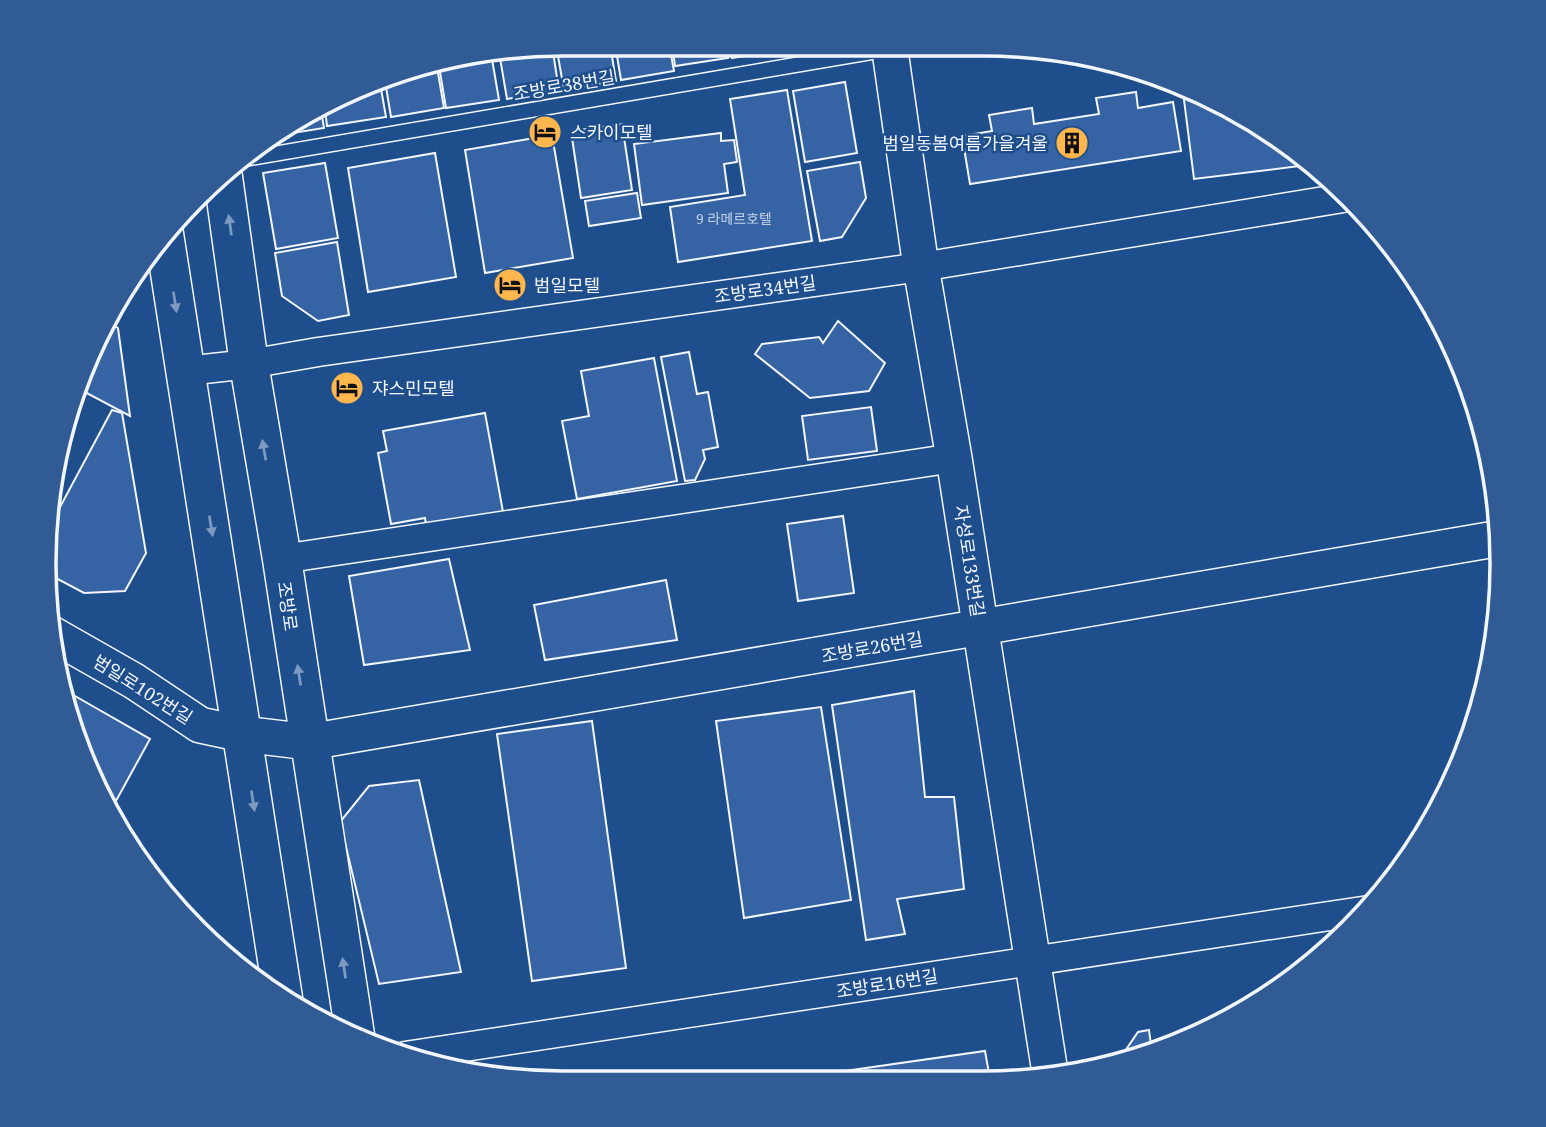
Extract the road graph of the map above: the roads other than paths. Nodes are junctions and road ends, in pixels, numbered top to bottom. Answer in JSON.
{"nodes":[{"id":1,"x":833,"y":56,"type":"edge"},
{"id":2,"x":891,"y":56,"type":"edge"},
{"id":3,"x":262,"y":156,"type":"edge"},
{"id":4,"x":224,"y":186,"type":"edge"},
{"id":5,"x":1335,"y":199,"type":"edge"},
{"id":6,"x":166,"y":248,"type":"edge"},
{"id":7,"x":921,"y":267,"type":"junction"},
{"id":8,"x":249,"y":364,"type":"junction"},
{"id":9,"x":186,"y":371,"type":"junction"},
{"id":10,"x":954,"y":458,"type":"junction"},
{"id":11,"x":1489,"y":540,"type":"edge"},
{"id":12,"x":282,"y":559,"type":"junction"},
{"id":13,"x":981,"y":628,"type":"junction"},
{"id":14,"x":62,"y":640,"type":"edge"},
{"id":15,"x":242,"y":734,"type":"junction"},
{"id":16,"x":309,"y":742,"type":"junction"},
{"id":17,"x":1350,"y":913,"type":"edge"},
{"id":18,"x":1032,"y":961,"type":"junction"},
{"id":19,"x":280,"y":983,"type":"edge"},
{"id":20,"x":353,"y":1025,"type":"edge"},
{"id":21,"x":425,"y":1052,"type":"edge"},
{"id":22,"x":1049,"y":1067,"type":"edge"}],
"edges":[{"from":1,"to":3,"type":"lane","name":"조방로38번길"},
{"from":2,"to":7,"type":"street","name":"자성로133번길"},
{"from":8,"to":4,"type":"main road","name":"조방로","one_way":true},
{"from":5,"to":7,"type":"street","name":"조방로34번길"},
{"from":6,"to":9,"type":"main road","one_way":true},
{"from":7,"to":8,"type":"street","name":"조방로34번길"},
{"from":7,"to":10,"type":"street","name":"자성로133번길"},
{"from":8,"to":9,"type":"street","name":"조방로34번길"},
{"from":12,"to":8,"type":"main road","name":"조방로","one_way":true},
{"from":9,"to":15,"type":"main road","one_way":true},
{"from":10,"to":12,"type":"street"},
{"from":10,"to":13,"type":"street","name":"자성로133번길"},
{"from":11,"to":13,"type":"street","name":"조방로26번길"},
{"from":16,"to":12,"type":"main road","name":"조방로","one_way":true},
{"from":13,"to":16,"type":"street","name":"조방로26번길"},
{"from":13,"to":18,"type":"street","name":"자성로133번길"},
{"from":14,"to":15,"type":"street","name":"범일로102번길"},
{"from":15,"to":16,"type":"street","name":"조방로26번길"},
{"from":15,"to":19,"type":"main road","one_way":true},
{"from":20,"to":16,"type":"main road","name":"조방로","one_way":true},
{"from":17,"to":18,"type":"street","name":"조방로16번길"},
{"from":18,"to":21,"type":"street","name":"조방로16번길"},
{"from":18,"to":22,"type":"street","name":"자성로133번길"}]}
